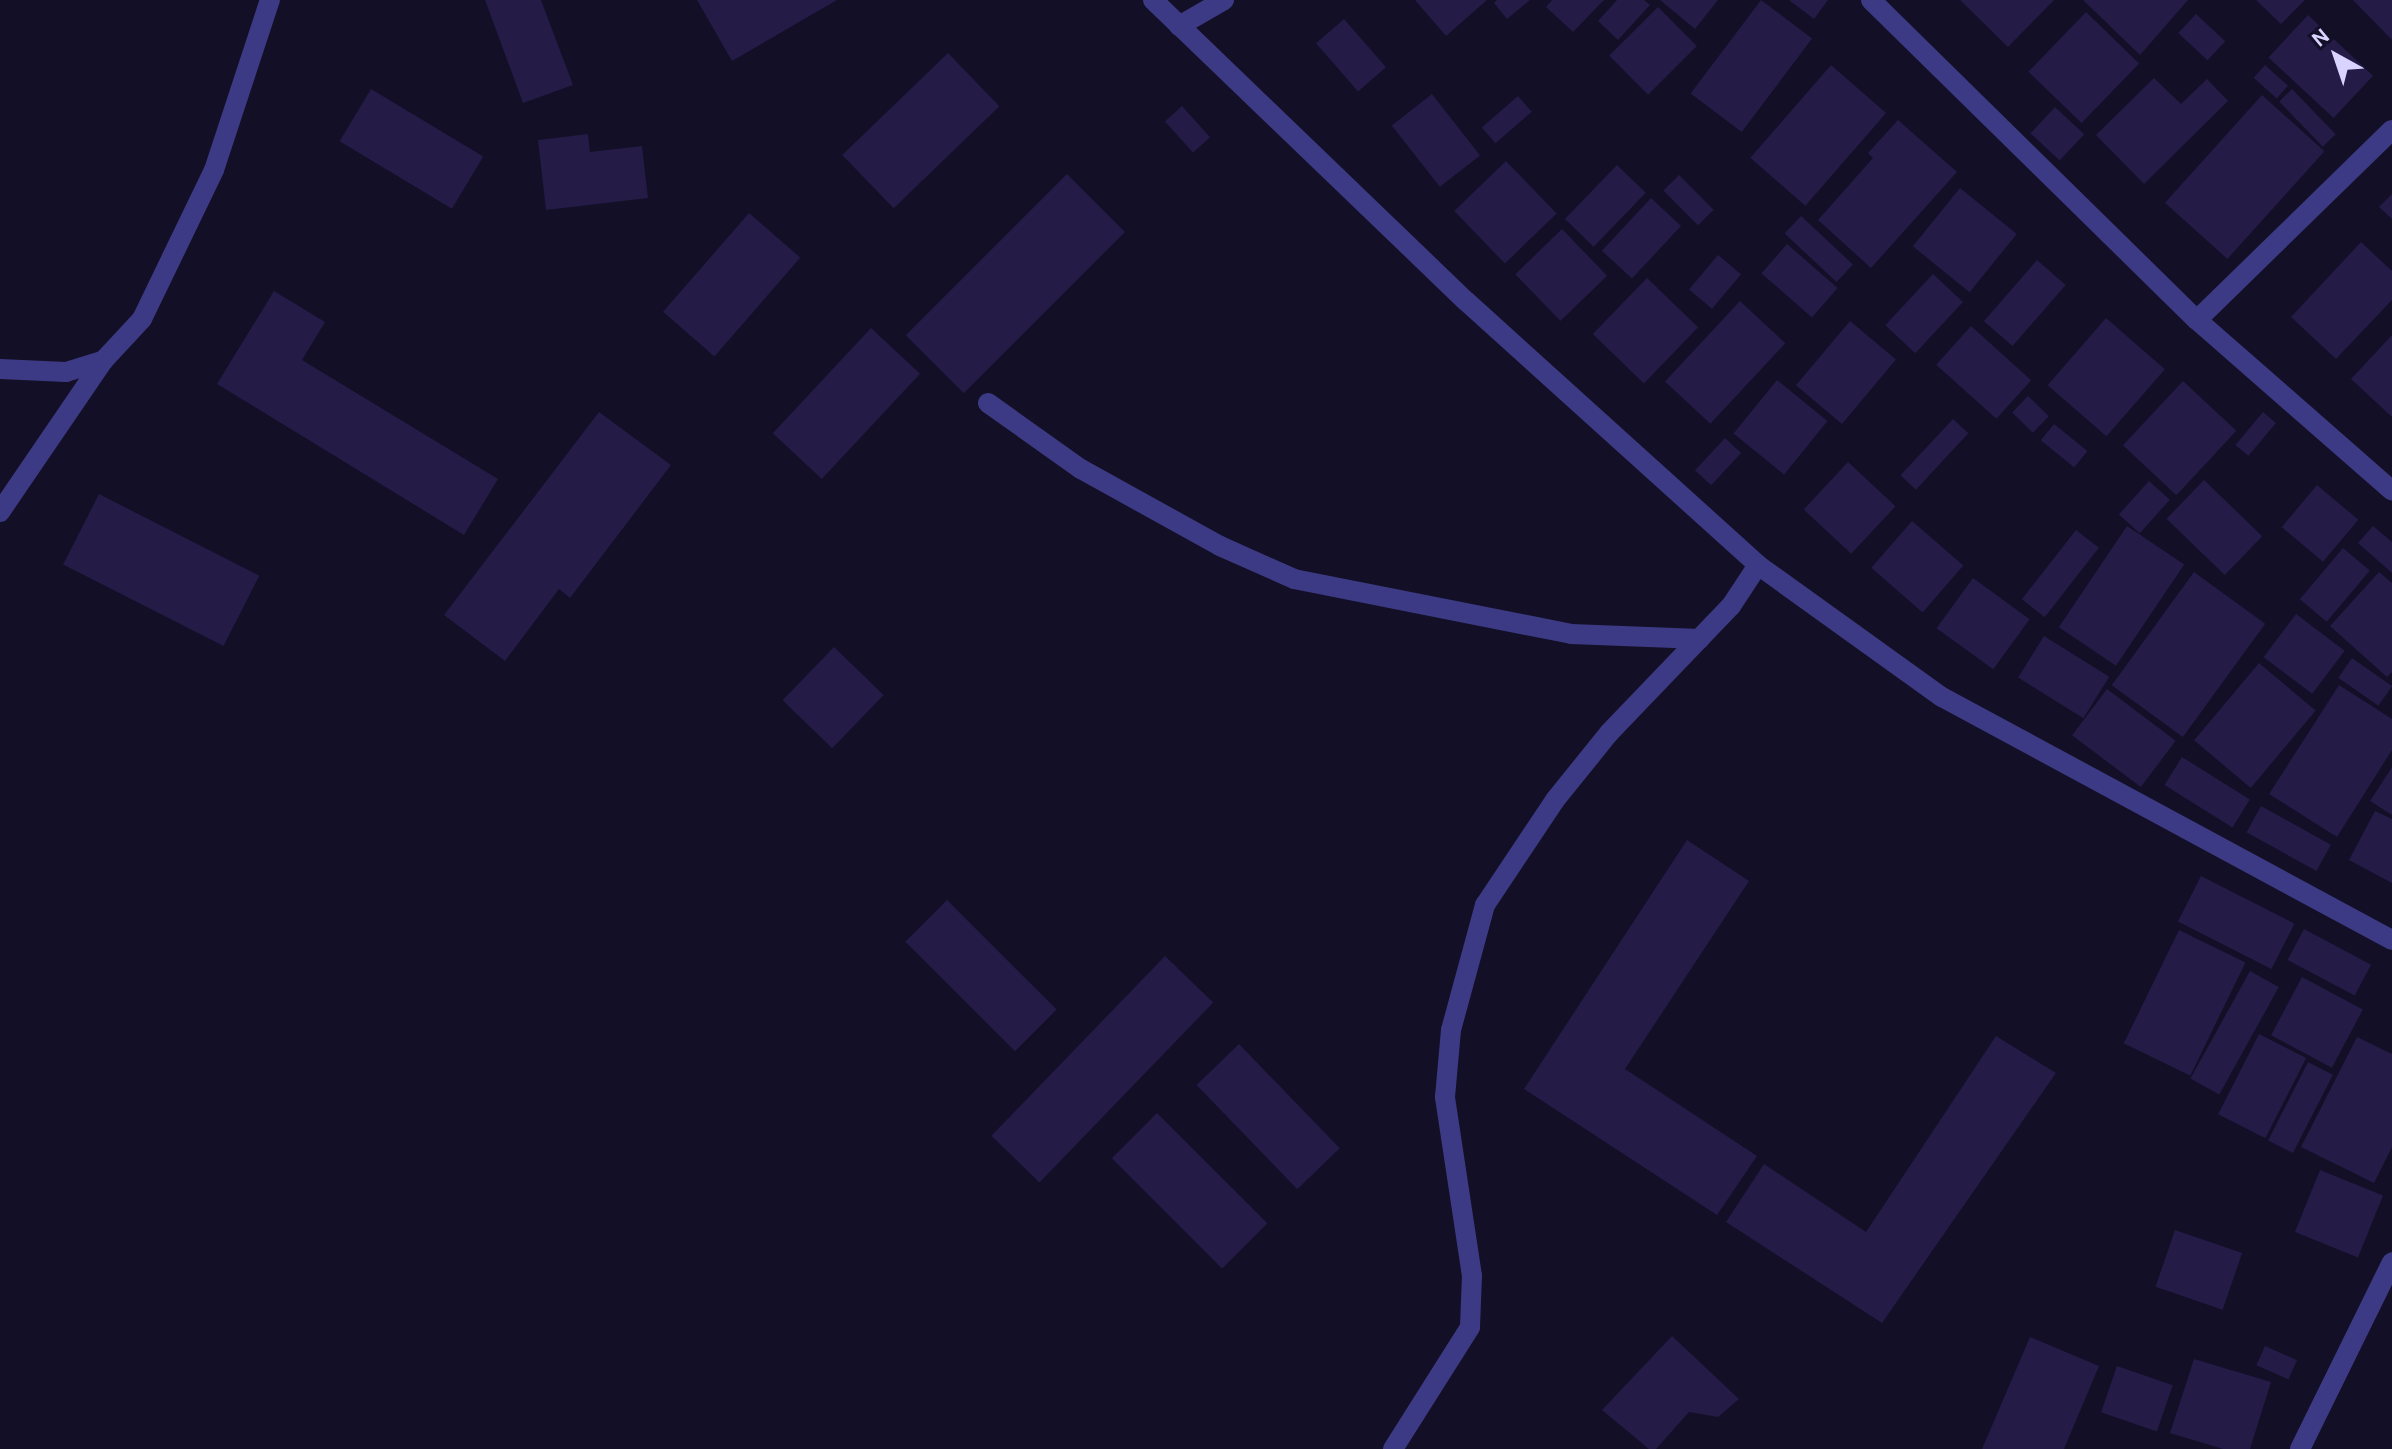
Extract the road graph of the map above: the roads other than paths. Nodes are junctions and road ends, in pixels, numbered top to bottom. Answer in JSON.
{"nodes":[{"id":1,"x":270,"y":0,"type":"edge"},
{"id":2,"x":1153,"y":0,"type":"edge"},
{"id":3,"x":1224,"y":0,"type":"edge"},
{"id":4,"x":1871,"y":0,"type":"edge"},
{"id":5,"x":1179,"y":26,"type":"junction"},
{"id":6,"x":2392,"y":130,"type":"edge"},
{"id":7,"x":2197,"y":320,"type":"junction"},
{"id":8,"x":103,"y":361,"type":"junction"},
{"id":9,"x":0,"y":369,"type":"edge"},
{"id":10,"x":988,"y":403,"type":"dead end"},
{"id":11,"x":2392,"y":491,"type":"edge"},
{"id":12,"x":0,"y":512,"type":"edge"},
{"id":13,"x":1758,"y":565,"type":"junction"},
{"id":14,"x":1700,"y":639,"type":"junction"},
{"id":15,"x":2392,"y":940,"type":"edge"},
{"id":16,"x":2392,"y":1262,"type":"edge"},
{"id":17,"x":1393,"y":1449,"type":"edge"},
{"id":18,"x":2300,"y":1449,"type":"edge"}],
"edges":[{"from":1,"to":8,"type":"street"},
{"from":2,"to":5,"type":"street"},
{"from":3,"to":5,"type":"street"},
{"from":4,"to":7,"type":"street"},
{"from":5,"to":13,"type":"street"},
{"from":6,"to":7,"type":"street"},
{"from":7,"to":11,"type":"street"},
{"from":8,"to":9,"type":"street"},
{"from":8,"to":12,"type":"street"},
{"from":10,"to":14,"type":"street"},
{"from":13,"to":14,"type":"street"},
{"from":13,"to":15,"type":"street"},
{"from":14,"to":17,"type":"street"},
{"from":16,"to":18,"type":"street"}]}
